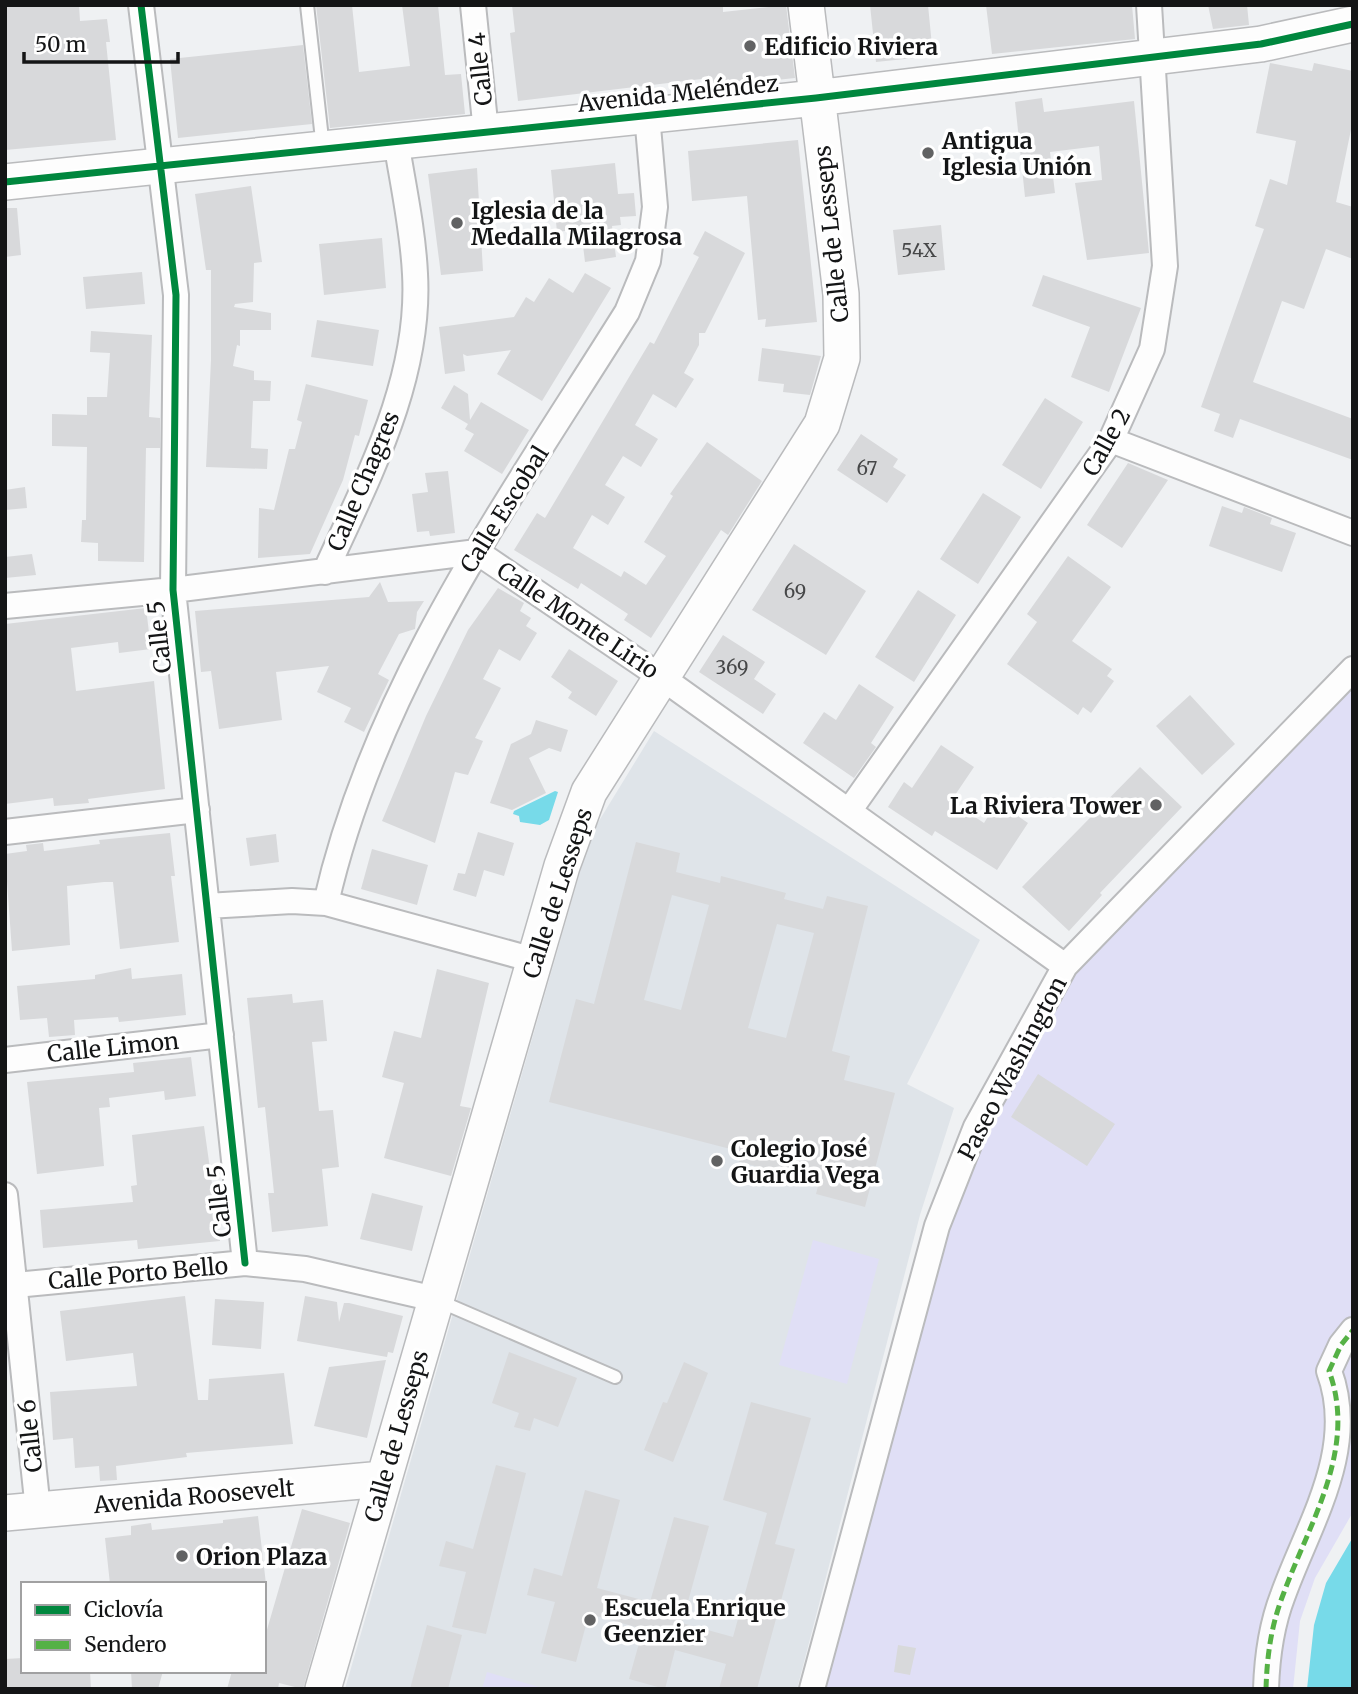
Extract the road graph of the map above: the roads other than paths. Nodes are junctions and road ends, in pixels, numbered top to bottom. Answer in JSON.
{"nodes":[{"id":1,"x":141,"y":5,"type":"edge"},
{"id":2,"x":307,"y":5,"type":"edge"},
{"id":3,"x":473,"y":5,"type":"edge"},
{"id":4,"x":806,"y":5,"type":"edge"},
{"id":5,"x":1149,"y":5,"type":"edge"},
{"id":6,"x":1353,"y":24,"type":"edge"},
{"id":7,"x":1155,"y":58,"type":"junction"},
{"id":8,"x":816,"y":98,"type":"junction"},
{"id":9,"x":647,"y":115,"type":"junction"},
{"id":10,"x":486,"y":132,"type":"junction"},
{"id":11,"x":397,"y":141,"type":"junction"},
{"id":12,"x":323,"y":149,"type":"junction"},
{"id":13,"x":159,"y":166,"type":"junction"},
{"id":14,"x":5,"y":182,"type":"edge"},
{"id":15,"x":1111,"y":440,"type":"junction"},
{"id":16,"x":1353,"y":533,"type":"edge"},
{"id":17,"x":477,"y":552,"type":"junction"},
{"id":18,"x":325,"y":572,"type":"junction"},
{"id":19,"x":173,"y":590,"type":"junction"},
{"id":20,"x":5,"y":606,"type":"edge"},
{"id":21,"x":1353,"y":669,"type":"edge"},
{"id":22,"x":661,"y":677,"type":"junction"},
{"id":23,"x":197,"y":810,"type":"junction"},
{"id":24,"x":849,"y":811,"type":"junction"},
{"id":25,"x":5,"y":832,"type":"edge"},
{"id":26,"x":326,"y":903,"type":"junction"},
{"id":27,"x":207,"y":906,"type":"junction"},
{"id":28,"x":534,"y":960,"type":"junction"},
{"id":29,"x":1065,"y":966,"type":"junction"},
{"id":30,"x":220,"y":1035,"type":"junction"},
{"id":31,"x":5,"y":1060,"type":"edge"},
{"id":32,"x":5,"y":1195,"type":"edge"},
{"id":33,"x":245,"y":1263,"type":"junction"},
{"id":34,"x":10,"y":1285,"type":"edge"},
{"id":35,"x":435,"y":1299,"type":"junction"},
{"id":36,"x":1353,"y":1330,"type":"edge"},
{"id":37,"x":615,"y":1377,"type":"dead end"},
{"id":38,"x":383,"y":1479,"type":"junction"},
{"id":39,"x":21,"y":1511,"type":"edge"},
{"id":40,"x":323,"y":1689,"type":"edge"},
{"id":41,"x":812,"y":1689,"type":"edge"},
{"id":42,"x":1266,"y":1689,"type":"edge"}],
"edges":[{"from":1,"to":13,"type":"street","name":"Calle 5"},
{"from":2,"to":12,"type":"lane"},
{"from":3,"to":10,"type":"street","name":"Calle 4"},
{"from":4,"to":8,"type":"main road","name":"Calle de Lesseps"},
{"from":5,"to":7,"type":"street","name":"Calle 2"},
{"from":6,"to":7,"type":"main road","name":"Avenida Meléndez"},
{"from":7,"to":8,"type":"main road","name":"Avenida Meléndez"},
{"from":7,"to":15,"type":"street","name":"Calle 2"},
{"from":8,"to":9,"type":"main road","name":"Avenida Meléndez"},
{"from":8,"to":22,"type":"main road","name":"Calle de Lesseps"},
{"from":9,"to":10,"type":"main road","name":"Avenida Meléndez"},
{"from":9,"to":17,"type":"street","name":"Calle Escobal"},
{"from":10,"to":11,"type":"main road","name":"Avenida Meléndez"},
{"from":11,"to":12,"type":"main road","name":"Avenida Meléndez"},
{"from":11,"to":18,"type":"street","name":"Calle Chagres"},
{"from":12,"to":13,"type":"main road","name":"Avenida Meléndez"},
{"from":13,"to":14,"type":"main road","name":"Avenida Meléndez"},
{"from":13,"to":19,"type":"street","name":"Calle 5"},
{"from":15,"to":16,"type":"street"},
{"from":15,"to":24,"type":"street","name":"Calle 2"},
{"from":17,"to":18,"type":"street","name":"Calle Monte Lirio"},
{"from":17,"to":22,"type":"street","name":"Calle Monte Lirio"},
{"from":17,"to":26,"type":"street","name":"Calle Escobal"},
{"from":18,"to":19,"type":"street","name":"Calle Monte Lirio"},
{"from":19,"to":20,"type":"street","name":"Calle Monte Lirio"},
{"from":19,"to":23,"type":"street","name":"Calle 5"},
{"from":21,"to":29,"type":"street","name":"Paseo Washington"},
{"from":22,"to":24,"type":"street","name":"Calle Monte Lirio"},
{"from":22,"to":28,"type":"main road","name":"Calle de Lesseps"},
{"from":23,"to":25,"type":"street"},
{"from":23,"to":27,"type":"street","name":"Calle 5"},
{"from":24,"to":29,"type":"street","name":"Calle Monte Lirio"},
{"from":26,"to":27,"type":"street"},
{"from":26,"to":28,"type":"street"},
{"from":27,"to":30,"type":"street","name":"Calle 5"},
{"from":28,"to":35,"type":"main road","name":"Calle de Lesseps"},
{"from":29,"to":41,"type":"street","name":"Paseo Washington"},
{"from":30,"to":31,"type":"street","name":"Calle Limon"},
{"from":30,"to":33,"type":"street","name":"Calle 5"},
{"from":32,"to":34,"type":"street","name":"Calle 6"},
{"from":33,"to":34,"type":"street","name":"Calle Porto Bello"},
{"from":33,"to":35,"type":"street","name":"Calle Porto Bello"},
{"from":34,"to":39,"type":"street","name":"Calle 6"},
{"from":35,"to":37,"type":"lane"},
{"from":35,"to":38,"type":"main road","name":"Calle de Lesseps"},
{"from":36,"to":42,"type":"street"},
{"from":38,"to":39,"type":"main road","name":"Avenida Roosevelt"},
{"from":38,"to":40,"type":"main road","name":"Calle de Lesseps"}]}
